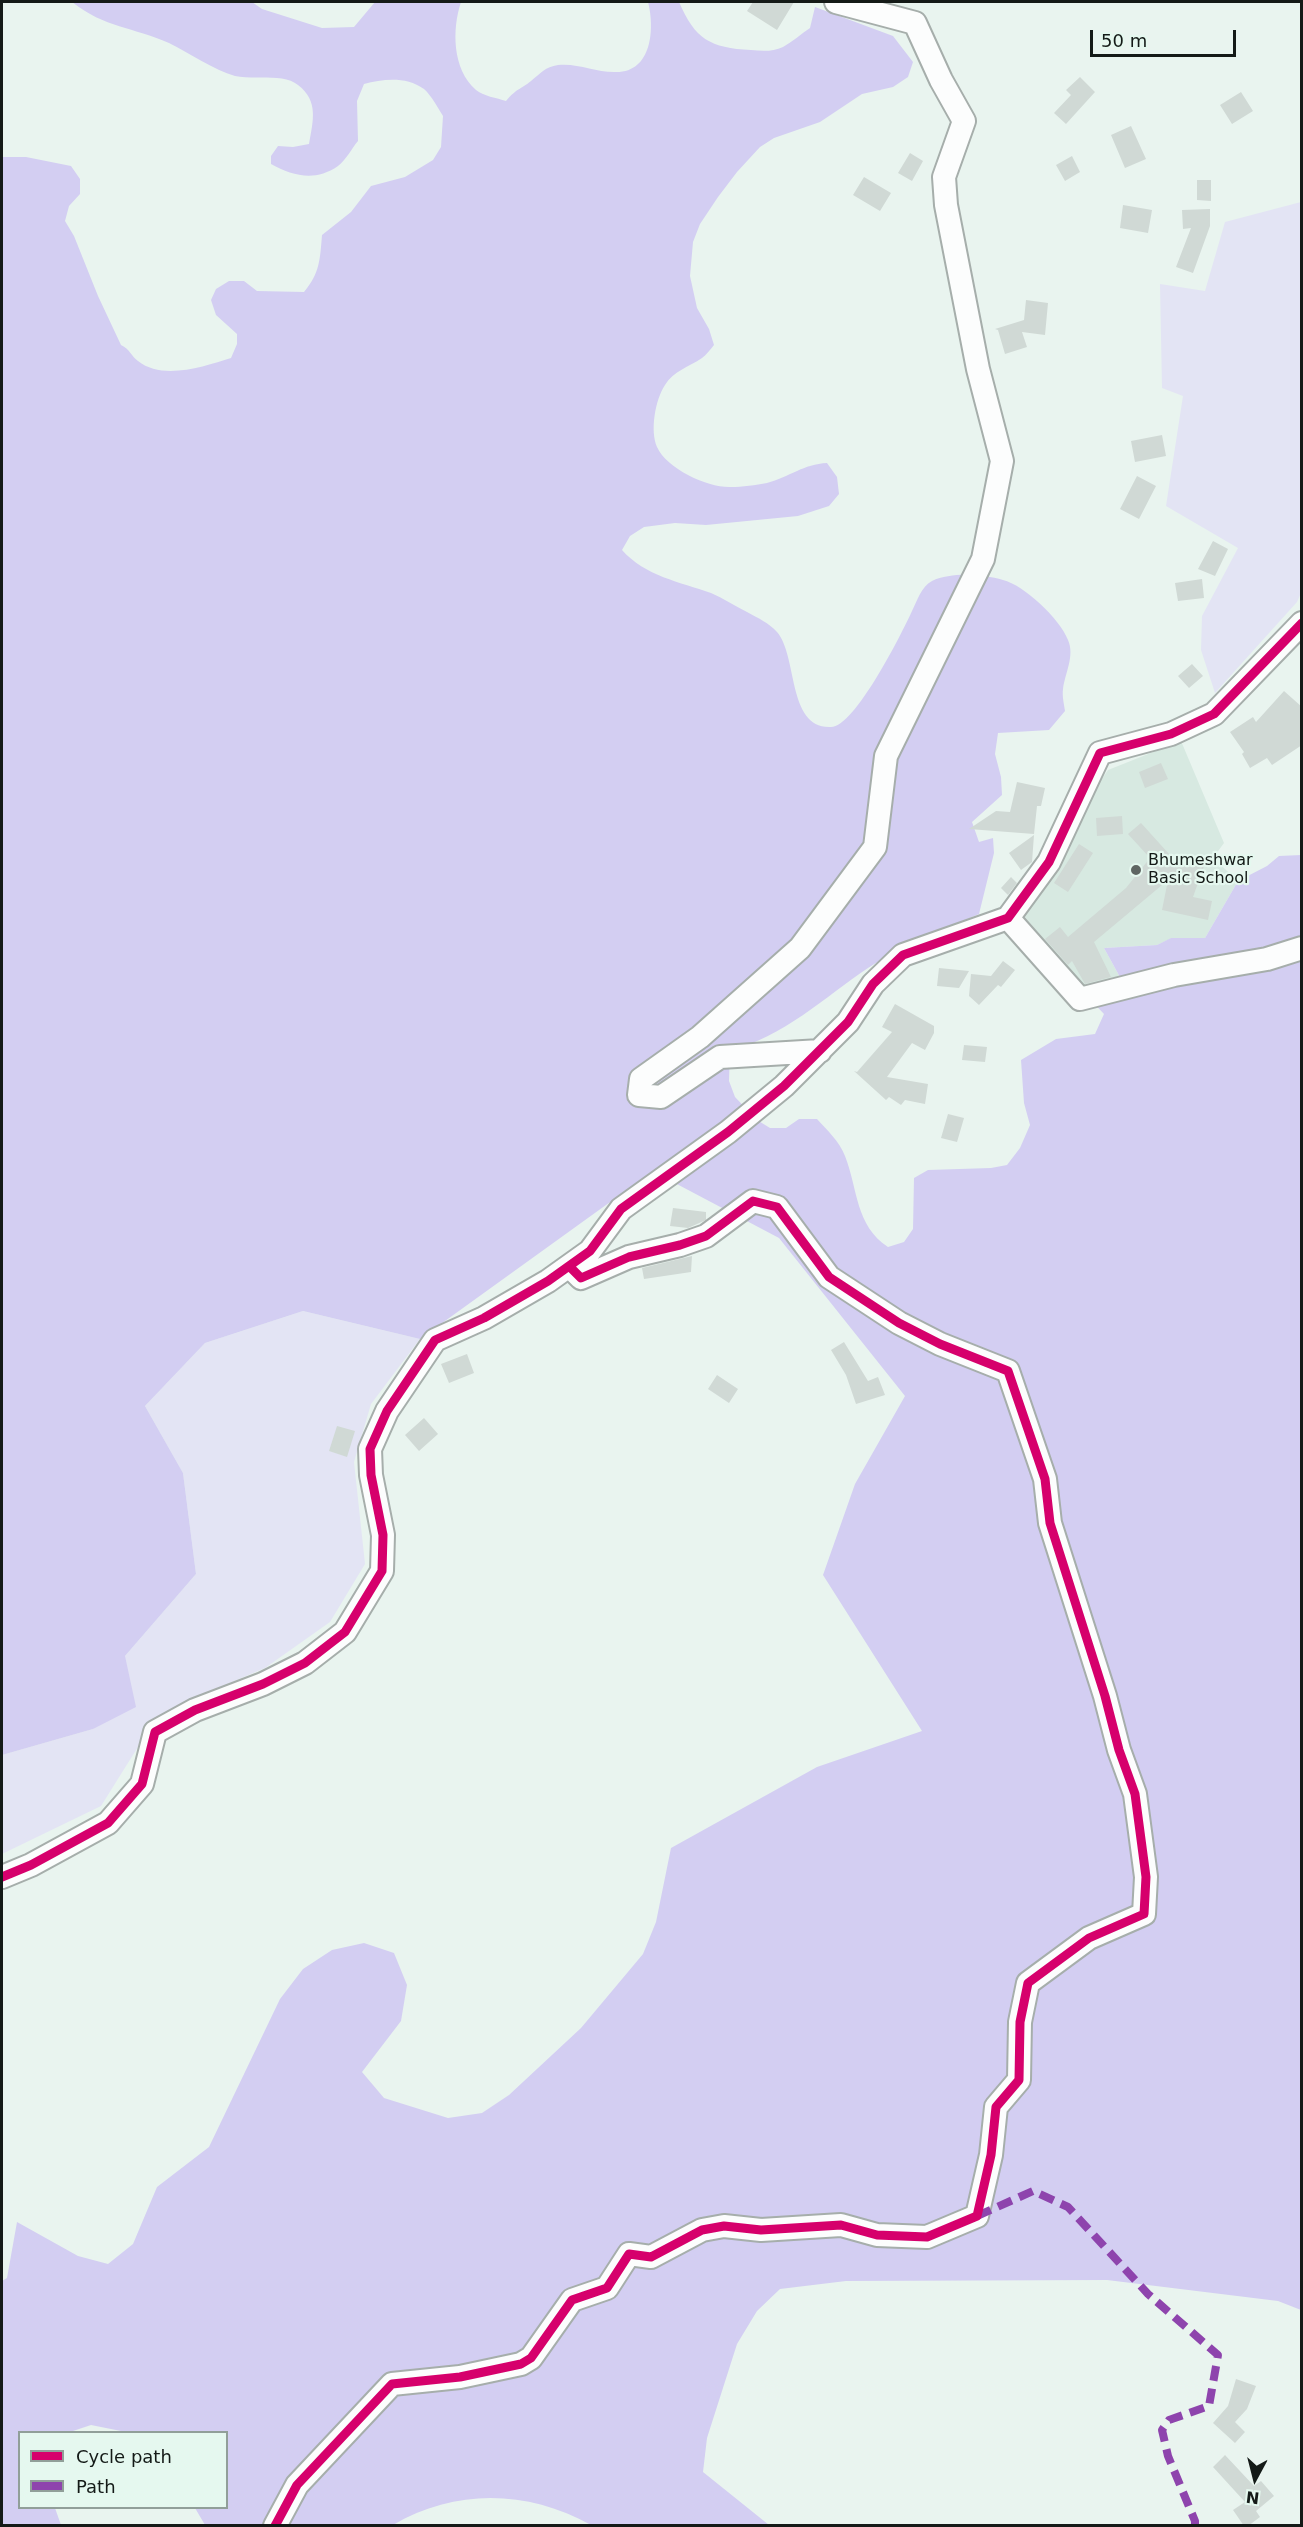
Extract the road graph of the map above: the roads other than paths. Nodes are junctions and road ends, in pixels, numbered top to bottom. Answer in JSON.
{"nodes":[{"id":1,"x":836,"y":2,"type":"edge"},
{"id":2,"x":1302,"y":623,"type":"edge"},
{"id":3,"x":1008,"y":918,"type":"junction"},
{"id":4,"x":1302,"y":948,"type":"edge"},
{"id":5,"x":820,"y":1051,"type":"junction"},
{"id":6,"x":569,"y":1266,"type":"junction"},
{"id":7,"x":2,"y":1877,"type":"edge"},
{"id":8,"x":275,"y":2526,"type":"edge"}],
"edges":[{"from":1,"to":5,"type":"street"},
{"from":2,"to":3,"type":"street"},
{"from":3,"to":4,"type":"street"},
{"from":3,"to":5,"type":"street"},
{"from":5,"to":6,"type":"street"},
{"from":6,"to":7,"type":"street"},
{"from":6,"to":8,"type":"street"}]}
